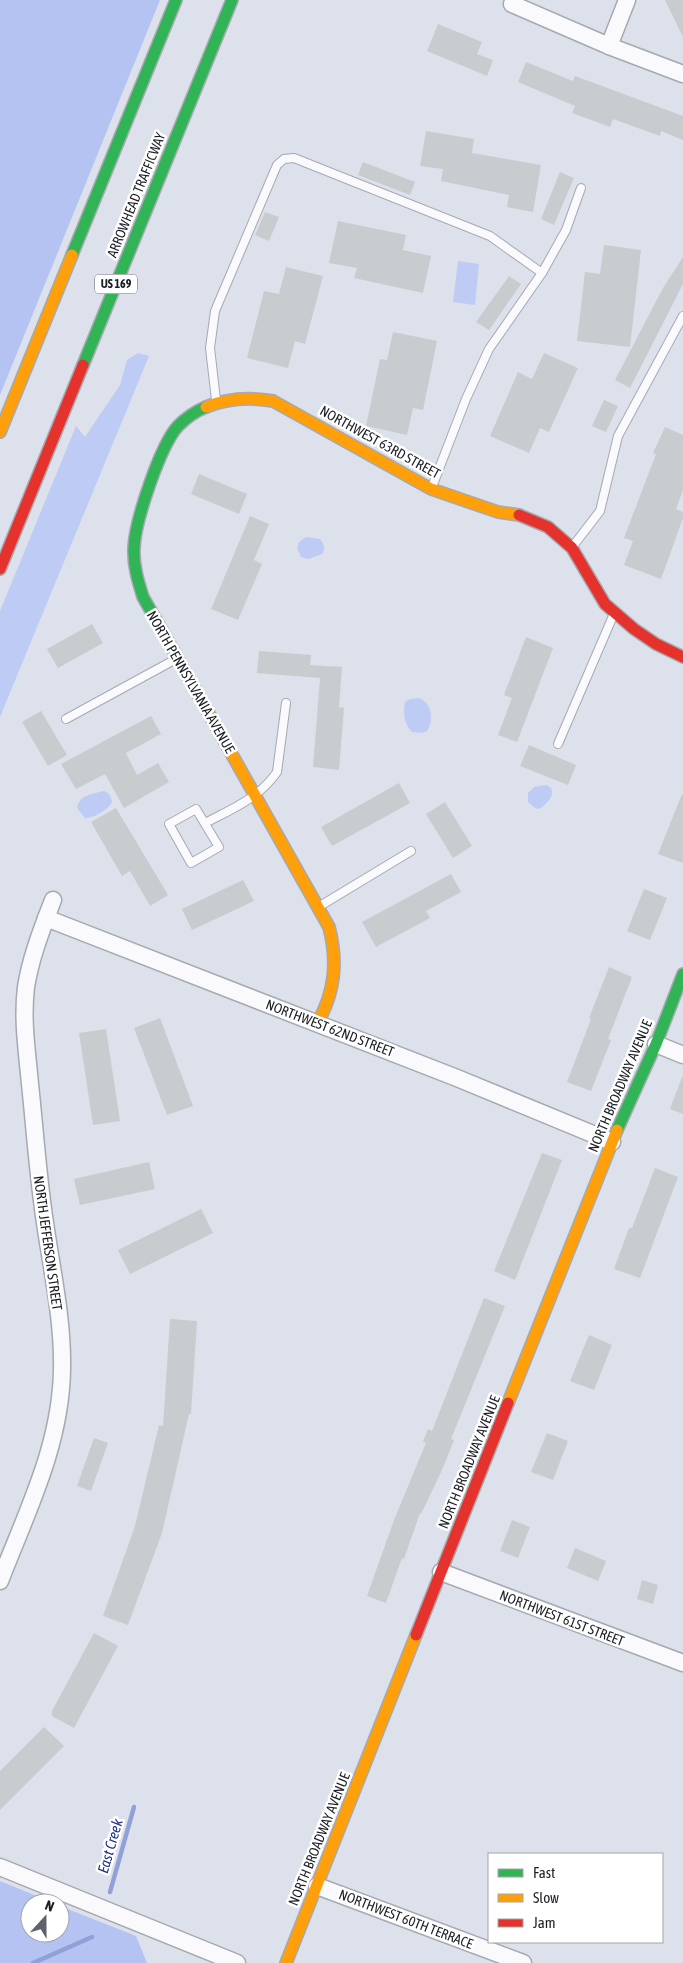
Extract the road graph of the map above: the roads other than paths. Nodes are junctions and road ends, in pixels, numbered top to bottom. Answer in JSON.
{"nodes":[{"id":1,"x":176,"y":0,"type":"edge"},
{"id":2,"x":232,"y":0,"type":"edge"},
{"id":3,"x":627,"y":0,"type":"edge"},
{"id":4,"x":512,"y":4,"type":"dead end"},
{"id":5,"x":609,"y":46,"type":"junction"},
{"id":6,"x":683,"y":74,"type":"edge"},
{"id":7,"x":581,"y":188,"type":"dead end"},
{"id":8,"x":542,"y":274,"type":"junction"},
{"id":9,"x":683,"y":316,"type":"edge"},
{"id":10,"x":273,"y":401,"type":"joint"},
{"id":11,"x":216,"y":402,"type":"junction"},
{"id":12,"x":0,"y":432,"type":"edge"},
{"id":13,"x":431,"y":489,"type":"junction"},
{"id":14,"x":572,"y":548,"type":"junction"},
{"id":15,"x":0,"y":569,"type":"edge"},
{"id":16,"x":615,"y":611,"type":"junction"},
{"id":17,"x":177,"y":658,"type":"junction"},
{"id":18,"x":683,"y":658,"type":"edge"},
{"id":19,"x":286,"y":703,"type":"dead end"},
{"id":20,"x":66,"y":719,"type":"dead end"},
{"id":21,"x":558,"y":744,"type":"dead end"},
{"id":22,"x":256,"y":796,"type":"junction"},
{"id":23,"x":205,"y":824,"type":"junction"},
{"id":24,"x":411,"y":851,"type":"dead end"},
{"id":25,"x":53,"y":900,"type":"dead end"},
{"id":26,"x":318,"y":907,"type":"junction"},
{"id":27,"x":46,"y":918,"type":"junction"},
{"id":28,"x":683,"y":974,"type":"edge"},
{"id":29,"x":318,"y":1024,"type":"junction"},
{"id":30,"x":656,"y":1044,"type":"junction"},
{"id":31,"x":683,"y":1055,"type":"edge"},
{"id":32,"x":612,"y":1142,"type":"junction"},
{"id":33,"x":441,"y":1572,"type":"junction"},
{"id":34,"x":0,"y":1581,"type":"edge"},
{"id":35,"x":683,"y":1663,"type":"edge"},
{"id":36,"x":0,"y":1867,"type":"edge"},
{"id":37,"x":317,"y":1886,"type":"junction"},
{"id":38,"x":237,"y":1963,"type":"edge"},
{"id":39,"x":286,"y":1963,"type":"edge"},
{"id":40,"x":523,"y":1963,"type":"edge"}],
"edges":[{"from":1,"to":12,"type":"main road"},
{"from":2,"to":15,"type":"main road","name":"ARROWHEAD TRAFFICWAY","number":"US 169"},
{"from":3,"to":5,"type":"street"},
{"from":4,"to":5,"type":"street"},
{"from":5,"to":6,"type":"street"},
{"from":7,"to":8,"type":"lane"},
{"from":8,"to":11,"type":"lane"},
{"from":8,"to":13,"type":"lane"},
{"from":9,"to":14,"type":"lane"},
{"from":10,"to":11,"type":"main road","name":"NORTH PENNSYLVANIA AVENUE"},
{"from":10,"to":13,"type":"main road","name":"NORTHWEST 63RD STREET"},
{"from":11,"to":17,"type":"main road","name":"NORTH PENNSYLVANIA AVENUE"},
{"from":13,"to":14,"type":"main road","name":"NORTHWEST 63RD STREET"},
{"from":14,"to":16,"type":"main road","name":"NORTHWEST 63RD STREET"},
{"from":16,"to":18,"type":"main road","name":"NORTHWEST 63RD STREET"},
{"from":16,"to":21,"type":"lane"},
{"from":17,"to":20,"type":"lane"},
{"from":17,"to":22,"type":"main road","name":"NORTH PENNSYLVANIA AVENUE"},
{"from":19,"to":22,"type":"lane"},
{"from":22,"to":23,"type":"lane"},
{"from":22,"to":26,"type":"main road","name":"NORTH PENNSYLVANIA AVENUE"},
{"from":23,"to":23,"type":"lane"},
{"from":24,"to":26,"type":"lane"},
{"from":25,"to":27,"type":"street","name":"NORTH JEFFERSON STREET"},
{"from":26,"to":29,"type":"main road","name":"NORTH PENNSYLVANIA AVENUE"},
{"from":27,"to":29,"type":"street","name":"NORTHWEST 62ND STREET"},
{"from":27,"to":34,"type":"street","name":"NORTH JEFFERSON STREET"},
{"from":28,"to":30,"type":"main road","name":"NORTH BROADWAY AVENUE"},
{"from":29,"to":32,"type":"street","name":"NORTHWEST 62ND STREET"},
{"from":30,"to":31,"type":"street"},
{"from":30,"to":32,"type":"main road","name":"NORTH BROADWAY AVENUE"},
{"from":32,"to":33,"type":"main road","name":"NORTH BROADWAY AVENUE"},
{"from":33,"to":35,"type":"street","name":"NORTHWEST 61ST STREET"},
{"from":33,"to":37,"type":"main road","name":"NORTH BROADWAY AVENUE"},
{"from":36,"to":38,"type":"street"},
{"from":37,"to":39,"type":"main road","name":"NORTH BROADWAY AVENUE"},
{"from":37,"to":40,"type":"street","name":"NORTHWEST 60TH TERRACE"}]}
